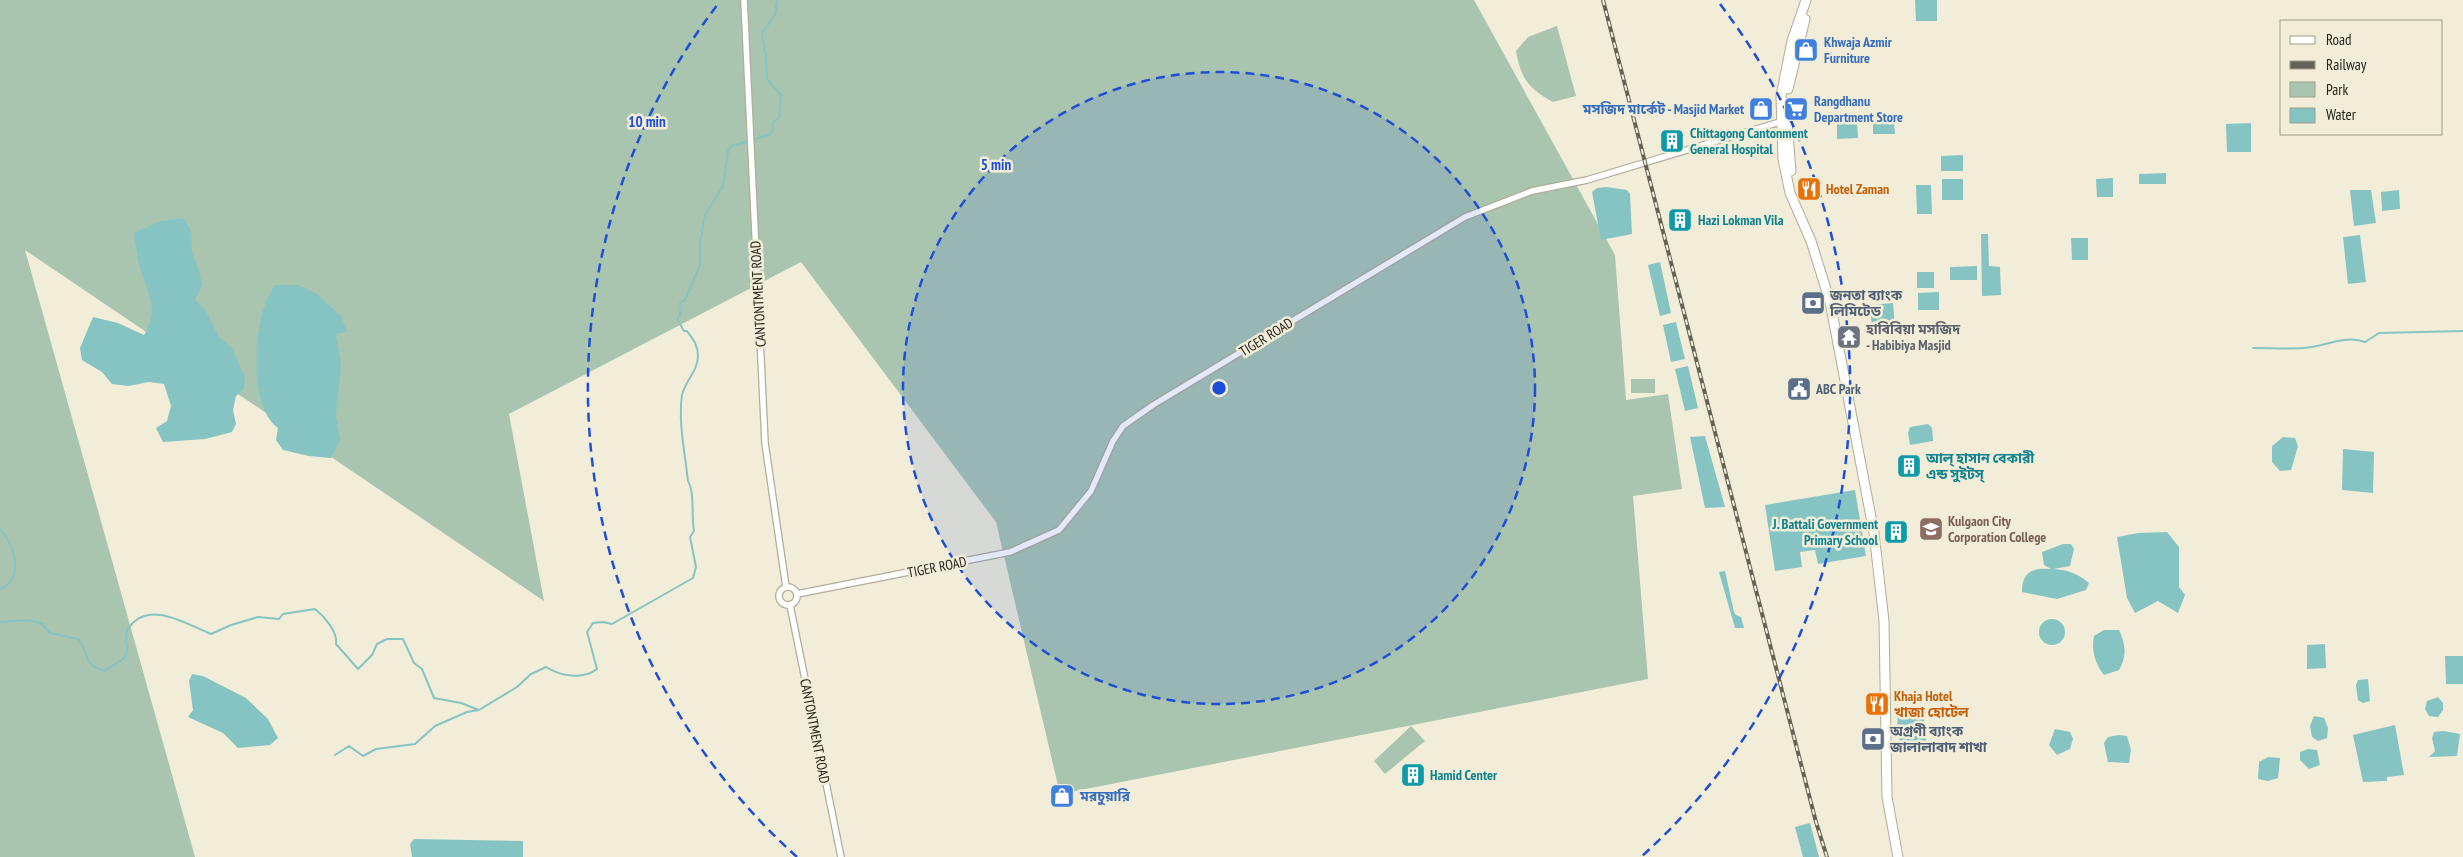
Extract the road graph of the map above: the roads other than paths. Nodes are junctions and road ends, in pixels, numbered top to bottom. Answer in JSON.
{"nodes":[{"id":1,"x":744,"y":0,"type":"edge"},
{"id":2,"x":1806,"y":0,"type":"edge"},
{"id":3,"x":1811,"y":0,"type":"edge"},
{"id":4,"x":1780,"y":122,"type":"junction"},
{"id":5,"x":786,"y":587,"type":"junction"},
{"id":6,"x":797,"y":594,"type":"junction"},
{"id":7,"x":790,"y":605,"type":"junction"},
{"id":8,"x":841,"y":857,"type":"edge"},
{"id":9,"x":1898,"y":857,"type":"edge"},
{"id":10,"x":1903,"y":857,"type":"edge"}],
"edges":[{"from":1,"to":5,"type":"street","name":"CANTONTMENT ROAD"},
{"from":2,"to":4,"type":"highway"},
{"from":3,"to":10,"type":"highway"},
{"from":4,"to":6,"type":"street","name":"TIGER ROAD"},
{"from":4,"to":9,"type":"highway"},
{"from":5,"to":6,"type":"street"},
{"from":5,"to":7,"type":"street"},
{"from":6,"to":7,"type":"street"},
{"from":7,"to":8,"type":"street","name":"CANTONTMENT ROAD"}]}
